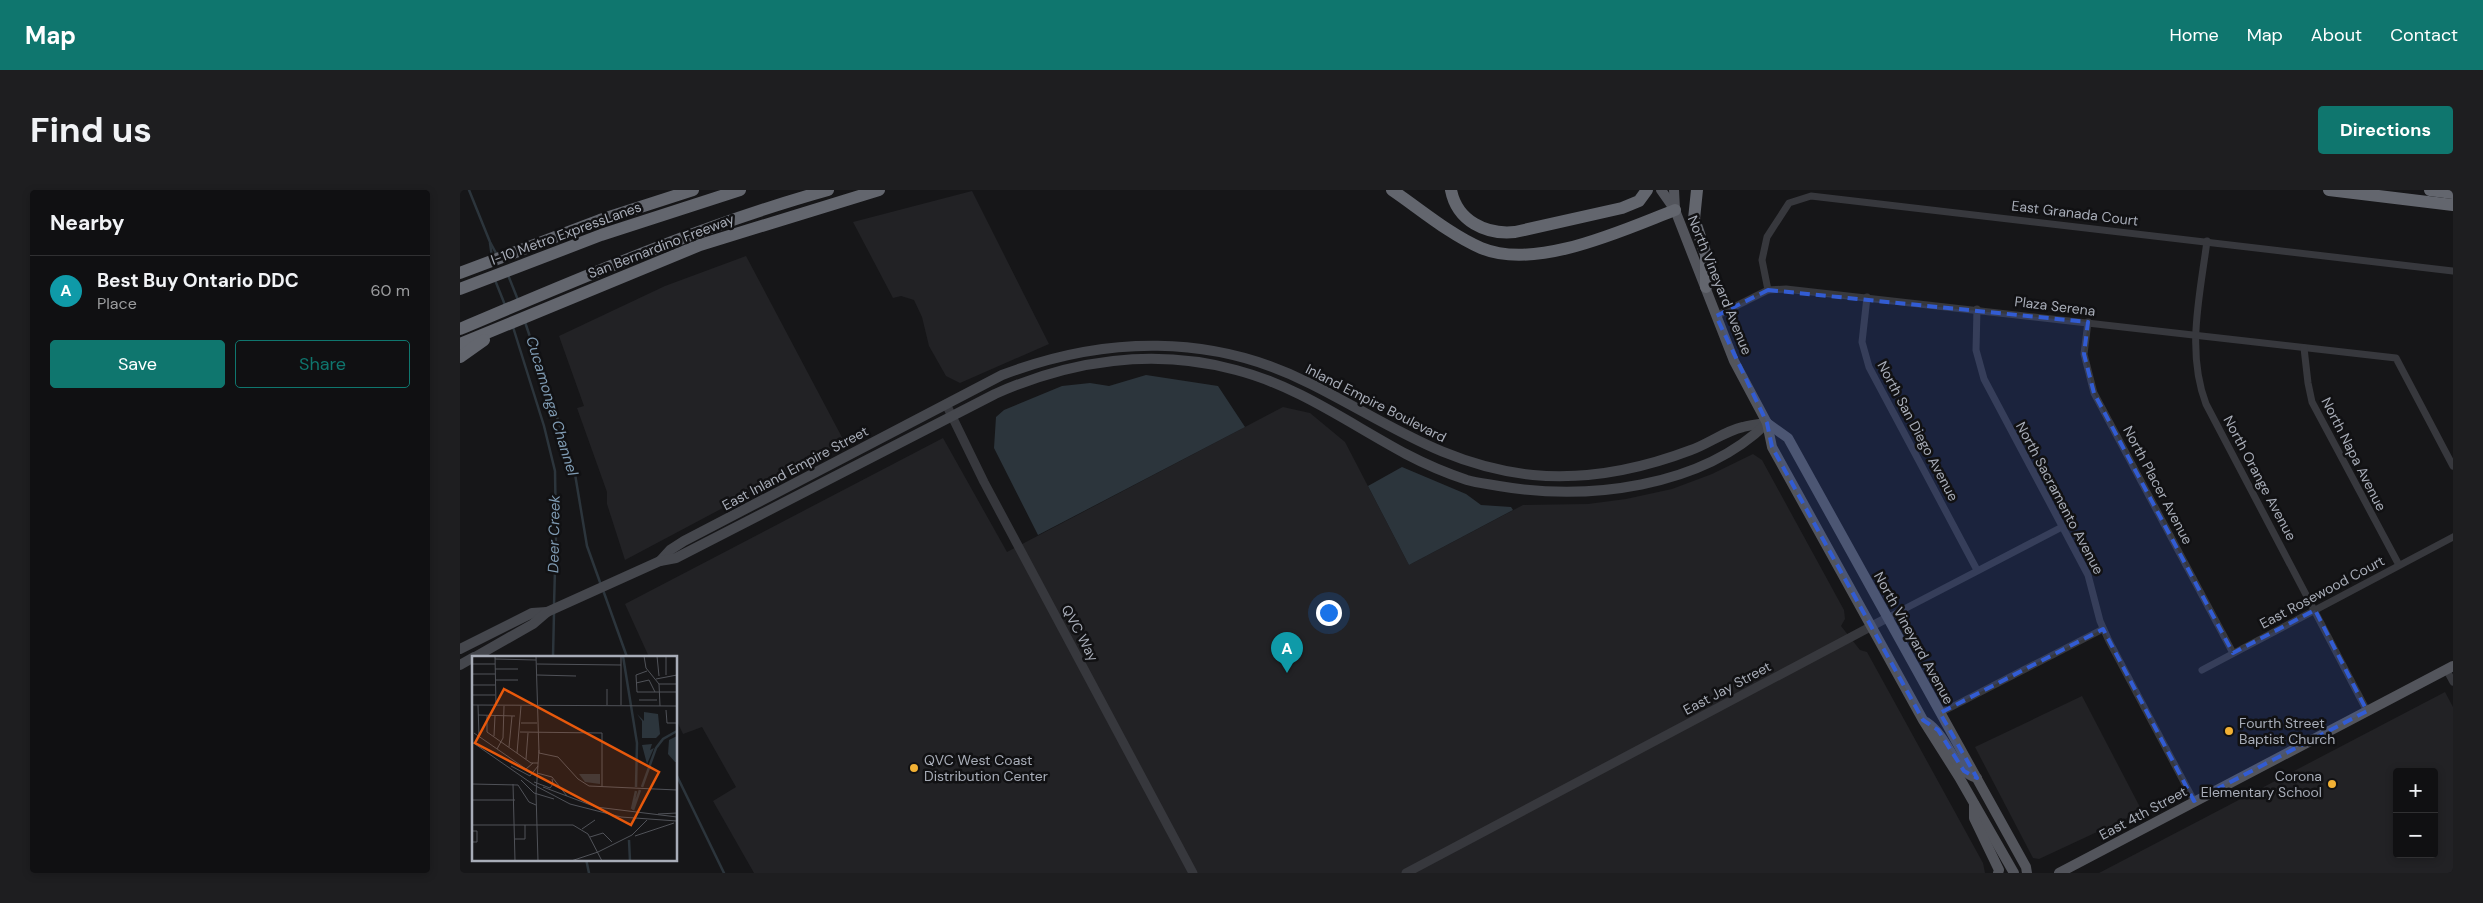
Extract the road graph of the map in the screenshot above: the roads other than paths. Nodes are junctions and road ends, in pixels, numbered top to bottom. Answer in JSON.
{"nodes":[{"id":1,"x":693,"y":190,"type":"edge"},
{"id":2,"x":740,"y":190,"type":"edge"},
{"id":3,"x":828,"y":190,"type":"edge"},
{"id":4,"x":879,"y":190,"type":"edge"},
{"id":5,"x":1392,"y":190,"type":"edge"},
{"id":6,"x":1451,"y":190,"type":"edge"},
{"id":7,"x":1647,"y":190,"type":"edge"},
{"id":8,"x":1661,"y":190,"type":"edge"},
{"id":9,"x":1674,"y":190,"type":"edge"},
{"id":10,"x":1697,"y":190,"type":"edge"},
{"id":11,"x":2329,"y":190,"type":"edge"},
{"id":12,"x":2430,"y":190,"type":"edge"},
{"id":13,"x":2453,"y":193,"type":"edge"},
{"id":14,"x":2453,"y":205,"type":"edge"},
{"id":15,"x":1675,"y":210,"type":"junction"},
{"id":16,"x":2207,"y":241,"type":"junction"},
{"id":17,"x":479,"y":261,"type":"junction"},
{"id":18,"x":460,"y":264,"type":"edge"},
{"id":19,"x":2453,"y":271,"type":"edge"},
{"id":20,"x":460,"y":274,"type":"edge"},
{"id":21,"x":1706,"y":286,"type":"junction"},
{"id":22,"x":460,"y":289,"type":"edge"},
{"id":23,"x":1768,"y":290,"type":"junction"},
{"id":24,"x":1867,"y":297,"type":"junction"},
{"id":25,"x":1977,"y":309,"type":"junction"},
{"id":26,"x":1716,"y":316,"type":"junction"},
{"id":27,"x":2088,"y":322,"type":"junction"},
{"id":28,"x":502,"y":326,"type":"junction"},
{"id":29,"x":460,"y":329,"type":"edge"},
{"id":30,"x":2195,"y":334,"type":"junction"},
{"id":31,"x":460,"y":344,"type":"edge"},
{"id":32,"x":2304,"y":348,"type":"junction"},
{"id":33,"x":460,"y":357,"type":"edge"},
{"id":34,"x":946,"y":404,"type":"junction"},
{"id":35,"x":952,"y":416,"type":"junction"},
{"id":36,"x":1767,"y":423,"type":"junction"},
{"id":37,"x":2453,"y":466,"type":"edge"},
{"id":38,"x":2062,"y":527,"type":"junction"},
{"id":39,"x":2453,"y":536,"type":"edge"},
{"id":40,"x":660,"y":561,"type":"junction"},
{"id":41,"x":2399,"y":566,"type":"junction"},
{"id":42,"x":1977,"y":570,"type":"junction"},
{"id":43,"x":2315,"y":610,"type":"junction"},
{"id":44,"x":547,"y":612,"type":"junction"},
{"id":45,"x":1887,"y":618,"type":"junction"},
{"id":46,"x":1871,"y":627,"type":"junction"},
{"id":47,"x":2103,"y":629,"type":"junction"},
{"id":48,"x":460,"y":649,"type":"edge"},
{"id":49,"x":2234,"y":653,"type":"junction"},
{"id":50,"x":476,"y":656,"type":"edge"},
{"id":51,"x":472,"y":658,"type":"edge"},
{"id":52,"x":460,"y":665,"type":"edge"},
{"id":53,"x":2450,"y":667,"type":"edge"},
{"id":54,"x":2202,"y":670,"type":"dead end"},
{"id":55,"x":2453,"y":682,"type":"edge"},
{"id":56,"x":2368,"y":710,"type":"junction"},
{"id":57,"x":1940,"y":714,"type":"junction"},
{"id":58,"x":1923,"y":720,"type":"junction"},
{"id":59,"x":1977,"y":778,"type":"junction"},
{"id":60,"x":2194,"y":801,"type":"junction"},
{"id":61,"x":1974,"y":803,"type":"junction"},
{"id":62,"x":1193,"y":873,"type":"edge"},
{"id":63,"x":1406,"y":873,"type":"edge"},
{"id":64,"x":1998,"y":873,"type":"edge"},
{"id":65,"x":2014,"y":873,"type":"edge"},
{"id":66,"x":2027,"y":873,"type":"edge"},
{"id":67,"x":2059,"y":873,"type":"edge"}],
"edges":[{"from":1,"to":17,"type":"highway"},
{"from":2,"to":22,"type":"highway","name":"I-10 Metro ExpressLanes"},
{"from":3,"to":29,"type":"highway"},
{"from":4,"to":28,"type":"highway","name":"San Bernardino Freeway"},
{"from":5,"to":15,"type":"highway"},
{"from":6,"to":7,"type":"highway"},
{"from":8,"to":15,"type":"main road","name":"North Vineyard Avenue"},
{"from":9,"to":15,"type":"main road","name":"North Vineyard Avenue"},
{"from":10,"to":21,"type":"highway"},
{"from":11,"to":14,"type":"highway"},
{"from":12,"to":13,"type":"highway"},
{"from":15,"to":21,"type":"main road","name":"North Vineyard Avenue"},
{"from":16,"to":19,"type":"street","name":"East Granada Court"},
{"from":16,"to":23,"type":"street","name":"East Granada Court"},
{"from":16,"to":30,"type":"street","name":"North Orange Avenue"},
{"from":17,"to":18,"type":"highway"},
{"from":17,"to":20,"type":"highway"},
{"from":21,"to":26,"type":"main road","name":"North Vineyard Avenue"},
{"from":23,"to":24,"type":"street","name":"Plaza Serena"},
{"from":23,"to":26,"type":"street","name":"Plaza Serena"},
{"from":24,"to":25,"type":"street","name":"Plaza Serena"},
{"from":24,"to":42,"type":"street","name":"North San Diego Avenue"},
{"from":25,"to":27,"type":"street","name":"Plaza Serena"},
{"from":25,"to":38,"type":"street","name":"North Sacramento Avenue"},
{"from":26,"to":36,"type":"main road","name":"North Vineyard Avenue"},
{"from":27,"to":30,"type":"street","name":"Plaza Serena"},
{"from":27,"to":49,"type":"street","name":"North Placer Avenue"},
{"from":28,"to":31,"type":"highway","name":"San Bernardino Freeway"},
{"from":28,"to":33,"type":"highway"},
{"from":30,"to":32,"type":"street","name":"Plaza Serena"},
{"from":30,"to":43,"type":"street","name":"North Orange Avenue"},
{"from":32,"to":37,"type":"street","name":"Plaza Serena"},
{"from":32,"to":41,"type":"street","name":"North Napa Avenue"},
{"from":34,"to":35,"type":"street","name":"QVC Way"},
{"from":34,"to":36,"type":"main road","name":"Inland Empire Boulevard"},
{"from":34,"to":40,"type":"main road","name":"East Inland Empire Street"},
{"from":35,"to":36,"type":"main road","name":"Inland Empire Boulevard"},
{"from":35,"to":40,"type":"main road","name":"East Inland Empire Street"},
{"from":35,"to":62,"type":"street","name":"QVC Way"},
{"from":36,"to":45,"type":"main road","name":"North Vineyard Avenue"},
{"from":36,"to":46,"type":"main road","name":"North Vineyard Avenue"},
{"from":38,"to":42,"type":"street","name":"East Jay Street"},
{"from":38,"to":47,"type":"street","name":"North Sacramento Avenue"},
{"from":39,"to":41,"type":"street","name":"East Rosewood Court"},
{"from":40,"to":44,"type":"main road","name":"East Inland Empire Street"},
{"from":41,"to":43,"type":"street","name":"East Rosewood Court"},
{"from":42,"to":45,"type":"street","name":"East Jay Street"},
{"from":43,"to":49,"type":"street","name":"East Rosewood Court"},
{"from":43,"to":56,"type":"street","name":"North Orange Avenue"},
{"from":44,"to":48,"type":"main road"},
{"from":44,"to":50,"type":"main road"},
{"from":45,"to":46,"type":"street","name":"East Jay Street"},
{"from":45,"to":57,"type":"main road","name":"North Vineyard Avenue"},
{"from":46,"to":58,"type":"main road","name":"North Vineyard Avenue"},
{"from":46,"to":63,"type":"street","name":"East Jay Street"},
{"from":47,"to":57,"type":"street"},
{"from":47,"to":60,"type":"street","name":"North Sacramento Avenue"},
{"from":49,"to":54,"type":"street","name":"East Rosewood Court"},
{"from":51,"to":52,"type":"main road"},
{"from":53,"to":55,"type":"street"},
{"from":53,"to":56,"type":"main road","name":"East 4th Street"},
{"from":56,"to":60,"type":"main road","name":"East 4th Street"},
{"from":57,"to":59,"type":"main road","name":"North Vineyard Avenue"},
{"from":58,"to":59,"type":"main road"},
{"from":58,"to":61,"type":"main road","name":"North Vineyard Avenue"},
{"from":59,"to":66,"type":"main road","name":"North Vineyard Avenue"},
{"from":60,"to":67,"type":"main road","name":"East 4th Street"},
{"from":61,"to":64,"type":"main road"},
{"from":61,"to":65,"type":"main road","name":"North Vineyard Avenue"}]}
